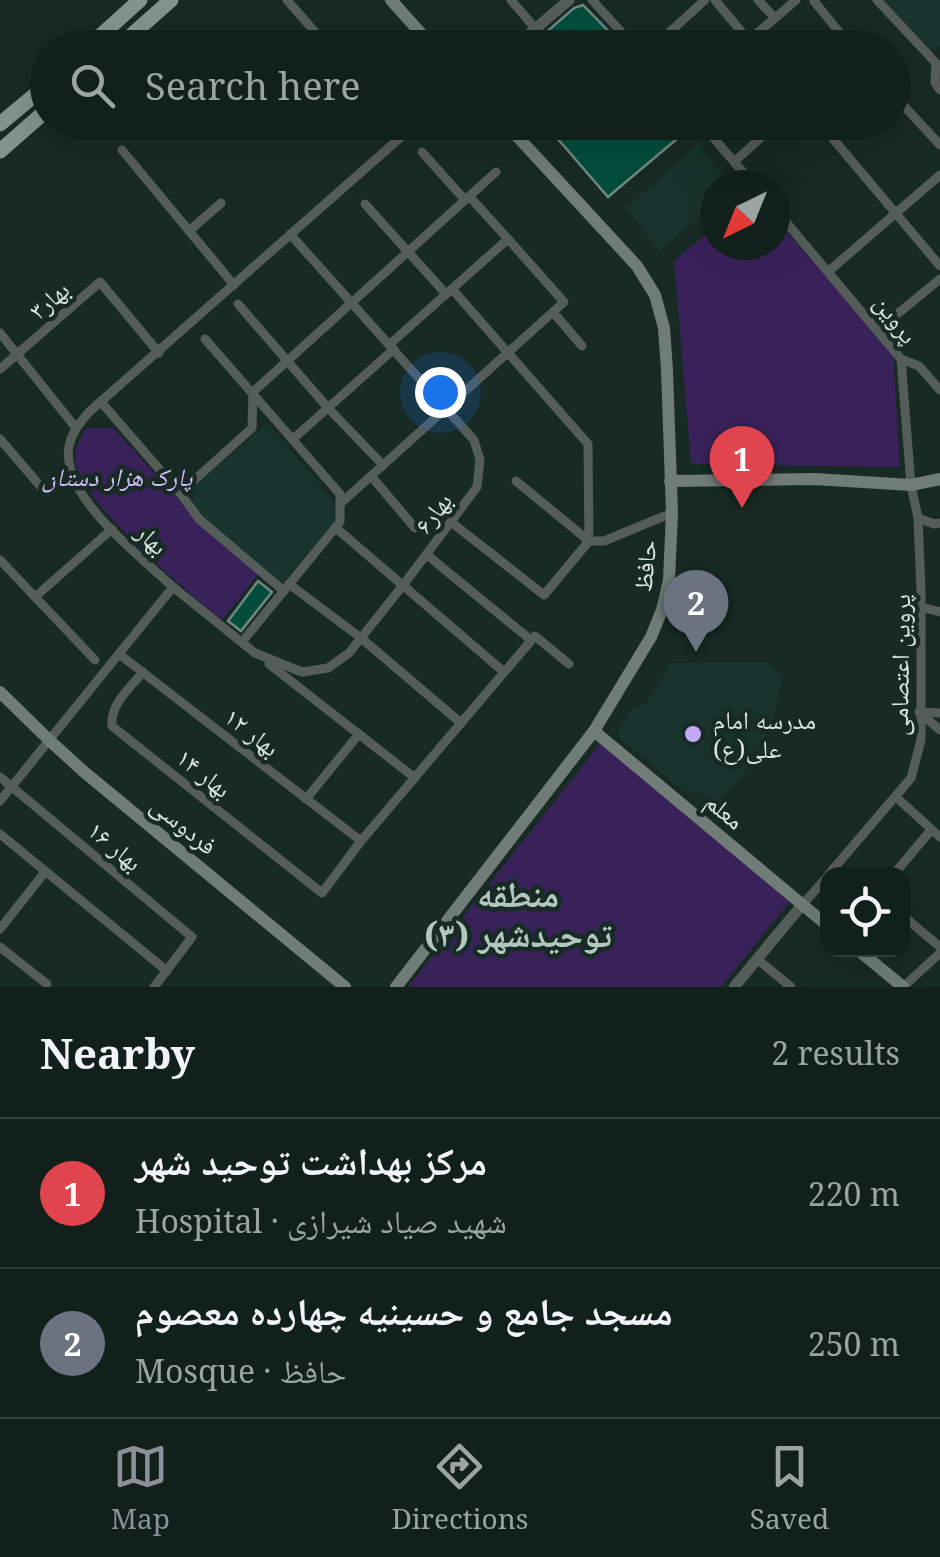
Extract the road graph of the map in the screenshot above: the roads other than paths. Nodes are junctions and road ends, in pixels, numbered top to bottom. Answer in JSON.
{"nodes":[{"id":1,"x":140,"y":0,"type":"edge"},
{"id":2,"x":171,"y":0,"type":"edge"},
{"id":3,"x":287,"y":0,"type":"edge"},
{"id":4,"x":391,"y":0,"type":"edge"},
{"id":5,"x":512,"y":0,"type":"edge"},
{"id":6,"x":568,"y":0,"type":"edge"},
{"id":7,"x":592,"y":0,"type":"edge"},
{"id":8,"x":705,"y":0,"type":"edge"},
{"id":9,"x":715,"y":0,"type":"edge"},
{"id":10,"x":758,"y":0,"type":"edge"},
{"id":11,"x":796,"y":0,"type":"edge"},
{"id":12,"x":877,"y":0,"type":"edge"},
{"id":13,"x":814,"y":2,"type":"edge"},
{"id":14,"x":775,"y":18,"type":"junction"},
{"id":15,"x":535,"y":28,"type":"joint"},
{"id":16,"x":107,"y":30,"type":"edge"},
{"id":17,"x":138,"y":30,"type":"edge"},
{"id":18,"x":313,"y":30,"type":"edge"},
{"id":19,"x":418,"y":30,"type":"edge"},
{"id":20,"x":620,"y":30,"type":"edge"},
{"id":21,"x":672,"y":30,"type":"edge"},
{"id":22,"x":740,"y":30,"type":"edge"},
{"id":23,"x":764,"y":30,"type":"edge"},
{"id":24,"x":837,"y":30,"type":"edge"},
{"id":25,"x":907,"y":30,"type":"edge"},
{"id":26,"x":910,"y":34,"type":"edge"},
{"id":27,"x":938,"y":62,"type":"edge"},
{"id":28,"x":940,"y":90,"type":"edge"},
{"id":29,"x":30,"y":99,"type":"edge"},
{"id":30,"x":910,"y":112,"type":"edge"},
{"id":31,"x":0,"y":124,"type":"edge"},
{"id":32,"x":30,"y":125,"type":"edge"},
{"id":33,"x":397,"y":140,"type":"edge"},
{"id":34,"x":521,"y":140,"type":"edge"},
{"id":35,"x":715,"y":140,"type":"edge"},
{"id":36,"x":758,"y":140,"type":"edge"},
{"id":37,"x":834,"y":140,"type":"edge"},
{"id":38,"x":940,"y":145,"type":"edge"},
{"id":39,"x":122,"y":150,"type":"dead end"},
{"id":40,"x":0,"y":151,"type":"edge"},
{"id":41,"x":422,"y":152,"type":"dead end"},
{"id":42,"x":734,"y":162,"type":"junction"},
{"id":43,"x":741,"y":170,"type":"edge"},
{"id":44,"x":496,"y":172,"type":"dead end"},
{"id":45,"x":940,"y":175,"type":"edge"},
{"id":46,"x":467,"y":198,"type":"junction"},
{"id":47,"x":220,"y":202,"type":"dead end"},
{"id":48,"x":365,"y":204,"type":"dead end"},
{"id":49,"x":896,"y":214,"type":"junction"},
{"id":50,"x":790,"y":226,"type":"edge"},
{"id":51,"x":189,"y":231,"type":"junction"},
{"id":52,"x":290,"y":234,"type":"junction"},
{"id":53,"x":508,"y":239,"type":"junction"},
{"id":54,"x":407,"y":251,"type":"junction"},
{"id":55,"x":940,"y":266,"type":"edge"},
{"id":56,"x":829,"y":271,"type":"junction"},
{"id":57,"x":940,"y":279,"type":"edge"},
{"id":58,"x":234,"y":285,"type":"junction"},
{"id":59,"x":449,"y":292,"type":"junction"},
{"id":60,"x":351,"y":302,"type":"junction"},
{"id":61,"x":238,"y":304,"type":"dead end"},
{"id":62,"x":552,"y":312,"type":"junction"},
{"id":63,"x":878,"y":330,"type":"junction"},
{"id":64,"x":0,"y":334,"type":"edge"},
{"id":65,"x":205,"y":339,"type":"dead end"},
{"id":66,"x":582,"y":346,"type":"dead end"},
{"id":67,"x":392,"y":347,"type":"junction"},
{"id":68,"x":158,"y":352,"type":"junction"},
{"id":69,"x":508,"y":352,"type":"junction"},
{"id":70,"x":17,"y":354,"type":"junction"},
{"id":71,"x":901,"y":359,"type":"junction"},
{"id":72,"x":288,"y":360,"type":"junction"},
{"id":73,"x":0,"y":369,"type":"edge"},
{"id":74,"x":940,"y":390,"type":"edge"},
{"id":75,"x":253,"y":392,"type":"junction"},
{"id":76,"x":101,"y":402,"type":"junction"},
{"id":77,"x":328,"y":408,"type":"junction"},
{"id":78,"x":447,"y":408,"type":"junction"},
{"id":79,"x":76,"y":428,"type":"junction"},
{"id":80,"x":0,"y":439,"type":"edge"},
{"id":81,"x":293,"y":439,"type":"junction"},
{"id":82,"x":383,"y":465,"type":"junction"},
{"id":83,"x":371,"y":476,"type":"junction"},
{"id":84,"x":940,"y":479,"type":"edge"},
{"id":85,"x":516,"y":481,"type":"dead end"},
{"id":86,"x":670,"y":481,"type":"junction"},
{"id":87,"x":911,"y":485,"type":"junction"},
{"id":88,"x":42,"y":488,"type":"dead end"},
{"id":89,"x":180,"y":493,"type":"junction"},
{"id":90,"x":340,"y":502,"type":"junction"},
{"id":91,"x":672,"y":513,"type":"junction"},
{"id":92,"x":918,"y":518,"type":"junction"},
{"id":93,"x":451,"y":522,"type":"junction"},
{"id":94,"x":940,"y":523,"type":"edge"},
{"id":95,"x":336,"y":528,"type":"junction"},
{"id":96,"x":415,"y":528,"type":"dead end"},
{"id":97,"x":112,"y":529,"type":"junction"},
{"id":98,"x":589,"y":541,"type":"junction"},
{"id":99,"x":427,"y":554,"type":"junction"},
{"id":100,"x":0,"y":560,"type":"edge"},
{"id":101,"x":404,"y":584,"type":"junction"},
{"id":102,"x":173,"y":587,"type":"junction"},
{"id":103,"x":286,"y":588,"type":"junction"},
{"id":104,"x":35,"y":596,"type":"junction"},
{"id":105,"x":920,"y":607,"type":"junction"},
{"id":106,"x":940,"y":612,"type":"edge"},
{"id":107,"x":361,"y":638,"type":"junction"},
{"id":108,"x":530,"y":640,"type":"junction"},
{"id":109,"x":242,"y":642,"type":"junction"},
{"id":110,"x":255,"y":653,"type":"junction"},
{"id":111,"x":119,"y":654,"type":"junction"},
{"id":112,"x":95,"y":660,"type":"dead end"},
{"id":113,"x":569,"y":664,"type":"dead end"},
{"id":114,"x":143,"y":672,"type":"junction"},
{"id":115,"x":504,"y":672,"type":"junction"},
{"id":116,"x":0,"y":692,"type":"edge"},
{"id":117,"x":919,"y":712,"type":"junction"},
{"id":118,"x":940,"y":713,"type":"edge"},
{"id":119,"x":462,"y":723,"type":"junction"},
{"id":120,"x":940,"y":730,"type":"edge"},
{"id":121,"x":594,"y":731,"type":"junction"},
{"id":122,"x":359,"y":734,"type":"junction"},
{"id":123,"x":49,"y":740,"type":"junction"},
{"id":124,"x":0,"y":778,"type":"edge"},
{"id":125,"x":415,"y":778,"type":"junction"},
{"id":126,"x":11,"y":787,"type":"junction"},
{"id":127,"x":896,"y":797,"type":"junction"},
{"id":128,"x":306,"y":799,"type":"junction"},
{"id":129,"x":0,"y":801,"type":"edge"},
{"id":130,"x":931,"y":830,"type":"junction"},
{"id":131,"x":0,"y":834,"type":"edge"},
{"id":132,"x":940,"y":838,"type":"edge"},
{"id":133,"x":361,"y":841,"type":"junction"},
{"id":134,"x":835,"y":867,"type":"edge"},
{"id":135,"x":900,"y":867,"type":"edge"},
{"id":136,"x":45,"y":872,"type":"junction"},
{"id":137,"x":820,"y":884,"type":"edge"},
{"id":138,"x":802,"y":905,"type":"junction"},
{"id":139,"x":820,"y":920,"type":"edge"},
{"id":140,"x":910,"y":922,"type":"edge"},
{"id":141,"x":0,"y":929,"type":"edge"},
{"id":142,"x":0,"y":947,"type":"edge"},
{"id":143,"x":940,"y":950,"type":"edge"},
{"id":144,"x":865,"y":957,"type":"edge"},
{"id":145,"x":757,"y":959,"type":"junction"},
{"id":146,"x":166,"y":970,"type":"junction"},
{"id":147,"x":47,"y":984,"type":"dead end"},
{"id":148,"x":154,"y":987,"type":"edge"},
{"id":149,"x":344,"y":987,"type":"edge"},
{"id":150,"x":396,"y":987,"type":"edge"},
{"id":151,"x":734,"y":987,"type":"edge"},
{"id":152,"x":791,"y":987,"type":"edge"},
{"id":153,"x":903,"y":987,"type":"edge"}],
"edges":[{"from":1,"to":16,"type":"main road"},
{"from":2,"to":17,"type":"main road"},
{"from":3,"to":18,"type":"street"},
{"from":4,"to":19,"type":"main road"},
{"from":5,"to":15,"type":"street"},
{"from":6,"to":15,"type":"street"},
{"from":7,"to":20,"type":"street"},
{"from":8,"to":21,"type":"street"},
{"from":9,"to":22,"type":"street"},
{"from":10,"to":14,"type":"street"},
{"from":11,"to":14,"type":"street"},
{"from":12,"to":25,"type":"street"},
{"from":13,"to":24,"type":"street"},
{"from":14,"to":23,"type":"street"},
{"from":26,"to":27,"type":"street"},
{"from":27,"to":28,"type":"street"},
{"from":29,"to":31,"type":"main road"},
{"from":30,"to":38,"type":"street"},
{"from":32,"to":40,"type":"main road"},
{"from":33,"to":52,"type":"street"},
{"from":34,"to":86,"type":"main road","name":"حافظ"},
{"from":35,"to":42,"type":"street"},
{"from":36,"to":42,"type":"street"},
{"from":37,"to":49,"type":"street"},
{"from":39,"to":51,"type":"street"},
{"from":41,"to":46,"type":"street"},
{"from":42,"to":43,"type":"street"},
{"from":44,"to":46,"type":"street"},
{"from":45,"to":49,"type":"street"},
{"from":46,"to":53,"type":"street"},
{"from":46,"to":54,"type":"street"},
{"from":47,"to":51,"type":"street"},
{"from":48,"to":54,"type":"street"},
{"from":49,"to":55,"type":"street"},
{"from":49,"to":56,"type":"street"},
{"from":50,"to":56,"type":"street","name":"پروین"},
{"from":51,"to":58,"type":"street"},
{"from":52,"to":58,"type":"street"},
{"from":52,"to":60,"type":"street","name":"بهار۶"},
{"from":53,"to":59,"type":"street"},
{"from":53,"to":62,"type":"street"},
{"from":54,"to":59,"type":"street"},
{"from":54,"to":60,"type":"street"},
{"from":56,"to":63,"type":"street","name":"پروین"},
{"from":57,"to":63,"type":"street"},
{"from":58,"to":68,"type":"street"},
{"from":59,"to":67,"type":"street"},
{"from":59,"to":69,"type":"street"},
{"from":60,"to":67,"type":"street","name":"بهار۶"},
{"from":60,"to":72,"type":"street"},
{"from":61,"to":72,"type":"street"},
{"from":62,"to":66,"type":"street"},
{"from":62,"to":69,"type":"street"},
{"from":63,"to":71,"type":"street","name":"پروین"},
{"from":64,"to":70,"type":"street"},
{"from":65,"to":75,"type":"street"},
{"from":67,"to":77,"type":"street"},
{"from":67,"to":78,"type":"street","name":"بهار۶"},
{"from":68,"to":70,"type":"street","name":"بهار۳"},
{"from":68,"to":76,"type":"street"},
{"from":69,"to":78,"type":"street"},
{"from":69,"to":98,"type":"street"},
{"from":70,"to":73,"type":"street","name":"بهار۳"},
{"from":70,"to":79,"type":"street"},
{"from":71,"to":74,"type":"street"},
{"from":71,"to":87,"type":"street","name":"پروین"},
{"from":72,"to":75,"type":"street"},
{"from":72,"to":77,"type":"street"},
{"from":75,"to":81,"type":"street"},
{"from":75,"to":89,"type":"street"},
{"from":76,"to":79,"type":"street"},
{"from":76,"to":89,"type":"street"},
{"from":77,"to":81,"type":"street"},
{"from":77,"to":82,"type":"street"},
{"from":78,"to":82,"type":"street"},
{"from":78,"to":93,"type":"street","name":"بهار۶"},
{"from":79,"to":97,"type":"street","name":"بهار"},
{"from":80,"to":88,"type":"street"},
{"from":81,"to":90,"type":"street"},
{"from":82,"to":83,"type":"street"},
{"from":83,"to":90,"type":"street"},
{"from":83,"to":96,"type":"street"},
{"from":84,"to":87,"type":"main road"},
{"from":85,"to":98,"type":"street"},
{"from":86,"to":87,"type":"main road"},
{"from":86,"to":91,"type":"main road","name":"حافظ"},
{"from":87,"to":92,"type":"street","name":"پروین اعتصامی"},
{"from":89,"to":103,"type":"street"},
{"from":90,"to":95,"type":"street"},
{"from":91,"to":98,"type":"street"},
{"from":91,"to":121,"type":"main road","name":"حافظ"},
{"from":92,"to":94,"type":"street"},
{"from":92,"to":105,"type":"street","name":"پروین اعتصامی"},
{"from":93,"to":98,"type":"street"},
{"from":93,"to":99,"type":"street","name":"بهار۶"},
{"from":95,"to":101,"type":"street"},
{"from":95,"to":103,"type":"street"},
{"from":97,"to":102,"type":"street","name":"بهار"},
{"from":97,"to":104,"type":"street"},
{"from":99,"to":101,"type":"street","name":"بهار۶"},
{"from":99,"to":108,"type":"street"},
{"from":100,"to":104,"type":"street"},
{"from":101,"to":107,"type":"street","name":"بهار۶"},
{"from":101,"to":115,"type":"street"},
{"from":102,"to":109,"type":"street","name":"بهار۶"},
{"from":102,"to":111,"type":"street","name":"بهار"},
{"from":103,"to":107,"type":"street"},
{"from":103,"to":109,"type":"street"},
{"from":104,"to":112,"type":"street"},
{"from":105,"to":106,"type":"street"},
{"from":105,"to":117,"type":"street","name":"پروین اعتصامی"},
{"from":107,"to":110,"type":"street","name":"بهار۶"},
{"from":107,"to":119,"type":"street"},
{"from":108,"to":113,"type":"street"},
{"from":108,"to":115,"type":"street"},
{"from":109,"to":110,"type":"street","name":"بهار۶"},
{"from":110,"to":122,"type":"street"},
{"from":111,"to":114,"type":"street","name":"بهار ۱۲"},
{"from":111,"to":123,"type":"street","name":"بهار"},
{"from":114,"to":128,"type":"street","name":"بهار ۱۲"},
{"from":114,"to":133,"type":"street","name":"بهار ۱۴"},
{"from":115,"to":119,"type":"street"},
{"from":116,"to":123,"type":"main road","name":"فردوسی"},
{"from":117,"to":118,"type":"street"},
{"from":117,"to":120,"type":"street"},
{"from":117,"to":127,"type":"street","name":"پروین اعتصامی"},
{"from":119,"to":125,"type":"street"},
{"from":121,"to":138,"type":"main road","name":"معلم"},
{"from":121,"to":150,"type":"main road","name":"حافظ"},
{"from":122,"to":125,"type":"street"},
{"from":122,"to":128,"type":"street"},
{"from":123,"to":126,"type":"street","name":"بهار"},
{"from":123,"to":149,"type":"main road","name":"فردوسی"},
{"from":124,"to":126,"type":"street","name":"بهار ۱۶"},
{"from":125,"to":133,"type":"street"},
{"from":126,"to":129,"type":"street","name":"بهار"},
{"from":126,"to":146,"type":"street","name":"بهار ۱۶"},
{"from":127,"to":130,"type":"street"},
{"from":127,"to":134,"type":"street","name":"پروین اعتصامی"},
{"from":128,"to":133,"type":"street","name":"بهار ۱۲"},
{"from":130,"to":132,"type":"street"},
{"from":130,"to":135,"type":"street"},
{"from":131,"to":136,"type":"street"},
{"from":136,"to":141,"type":"street"},
{"from":136,"to":146,"type":"street"},
{"from":137,"to":138,"type":"street","name":"پروین اعتصامی"},
{"from":138,"to":139,"type":"main road","name":"معلم"},
{"from":138,"to":145,"type":"street"},
{"from":140,"to":143,"type":"street"},
{"from":142,"to":147,"type":"street"},
{"from":143,"to":153,"type":"street"},
{"from":144,"to":153,"type":"main road"},
{"from":145,"to":151,"type":"street"},
{"from":145,"to":152,"type":"street"},
{"from":146,"to":148,"type":"street"}]}
